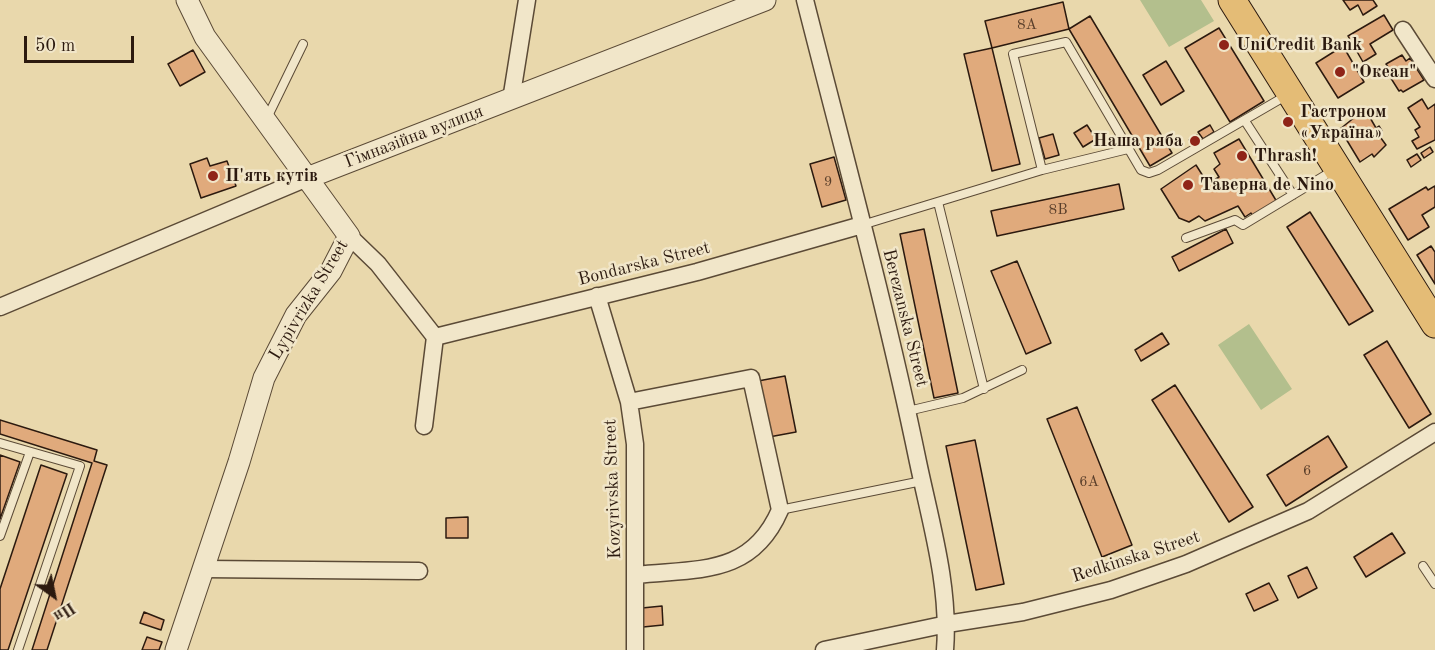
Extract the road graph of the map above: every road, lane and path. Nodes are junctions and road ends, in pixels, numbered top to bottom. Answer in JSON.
{"nodes":[{"id":1,"x":187,"y":0,"type":"edge"},
{"id":2,"x":527,"y":0,"type":"edge"},
{"id":3,"x":765,"y":0,"type":"edge"},
{"id":4,"x":805,"y":0,"type":"edge"},
{"id":5,"x":1232,"y":0,"type":"edge"},
{"id":6,"x":1403,"y":30,"type":"dead end"},
{"id":7,"x":303,"y":44,"type":"dead end"},
{"id":8,"x":1435,"y":79,"type":"edge"},
{"id":9,"x":1290,"y":94,"type":"junction"},
{"id":10,"x":511,"y":100,"type":"junction"},
{"id":11,"x":267,"y":119,"type":"junction"},
{"id":12,"x":1245,"y":121,"type":"junction"},
{"id":13,"x":1128,"y":150,"type":"junction"},
{"id":14,"x":1337,"y":168,"type":"junction"},
{"id":15,"x":1042,"y":170,"type":"junction"},
{"id":16,"x":307,"y":178,"type":"junction"},
{"id":17,"x":1293,"y":195,"type":"junction"},
{"id":18,"x":938,"y":202,"type":"junction"},
{"id":19,"x":862,"y":225,"type":"junction"},
{"id":20,"x":349,"y":236,"type":"junction"},
{"id":21,"x":1186,"y":238,"type":"dead end"},
{"id":22,"x":597,"y":296,"type":"junction"},
{"id":23,"x":0,"y":307,"type":"edge"},
{"id":24,"x":1435,"y":324,"type":"edge"},
{"id":25,"x":435,"y":338,"type":"junction"},
{"id":26,"x":1022,"y":370,"type":"dead end"},
{"id":27,"x":984,"y":389,"type":"junction"},
{"id":28,"x":628,"y":402,"type":"junction"},
{"id":29,"x":908,"y":411,"type":"junction"},
{"id":30,"x":424,"y":426,"type":"dead end"},
{"id":31,"x":1435,"y":432,"type":"edge"},
{"id":32,"x":0,"y":443,"type":"edge"},
{"id":33,"x":30,"y":452,"type":"junction"},
{"id":34,"x":922,"y":481,"type":"junction"},
{"id":35,"x":780,"y":510,"type":"junction"},
{"id":36,"x":0,"y":536,"type":"edge"},
{"id":37,"x":1423,"y":566,"type":"dead end"},
{"id":38,"x":204,"y":568,"type":"junction"},
{"id":39,"x":419,"y":571,"type":"dead end"},
{"id":40,"x":636,"y":575,"type":"junction"},
{"id":41,"x":1435,"y":584,"type":"edge"},
{"id":42,"x":947,"y":624,"type":"junction"},
{"id":43,"x":18,"y":650,"type":"edge"},
{"id":44,"x":176,"y":650,"type":"edge"},
{"id":45,"x":635,"y":650,"type":"edge"},
{"id":46,"x":824,"y":650,"type":"edge"},
{"id":47,"x":945,"y":650,"type":"edge"}],
"edges":[{"from":1,"to":11,"type":"street","name":"Lypivrizka Street"},
{"from":2,"to":10,"type":"street"},
{"from":3,"to":10,"type":"street","name":"Гімназійна вулиця"},
{"from":4,"to":19,"type":"street","name":"Berezanska Street"},
{"from":5,"to":9,"type":"main road"},
{"from":6,"to":8,"type":"street"},
{"from":7,"to":11,"type":"lane"},
{"from":9,"to":12,"type":"lane"},
{"from":9,"to":14,"type":"main road"},
{"from":10,"to":16,"type":"street","name":"Гімназійна вулиця"},
{"from":11,"to":16,"type":"street","name":"Lypivrizka Street"},
{"from":12,"to":13,"type":"lane"},
{"from":12,"to":17,"type":"lane"},
{"from":13,"to":15,"type":"lane"},
{"from":13,"to":15,"type":"lane"},
{"from":14,"to":17,"type":"lane"},
{"from":14,"to":24,"type":"main road"},
{"from":15,"to":18,"type":"lane"},
{"from":16,"to":20,"type":"street","name":"Lypivrizka Street"},
{"from":16,"to":23,"type":"street","name":"Гімназійна вулиця"},
{"from":17,"to":21,"type":"lane"},
{"from":18,"to":19,"type":"lane"},
{"from":18,"to":27,"type":"lane"},
{"from":19,"to":22,"type":"street","name":"Bondarska Street"},
{"from":19,"to":29,"type":"street","name":"Berezanska Street"},
{"from":20,"to":25,"type":"street"},
{"from":20,"to":38,"type":"street","name":"Lypivrizka Street"},
{"from":22,"to":25,"type":"street","name":"Bondarska Street"},
{"from":22,"to":28,"type":"street","name":"Kozyrivska Street"},
{"from":25,"to":30,"type":"street"},
{"from":26,"to":27,"type":"lane"},
{"from":27,"to":29,"type":"lane"},
{"from":28,"to":35,"type":"street","name":"Kozyrivska Street"},
{"from":28,"to":40,"type":"street","name":"Kozyrivska Street"},
{"from":29,"to":34,"type":"street","name":"Berezanska Street"},
{"from":31,"to":42,"type":"street","name":"Redkinska Street"},
{"from":32,"to":33,"type":"lane"},
{"from":33,"to":36,"type":"lane"},
{"from":33,"to":43,"type":"lane"},
{"from":34,"to":35,"type":"lane"},
{"from":34,"to":42,"type":"street","name":"Berezanska Street"},
{"from":35,"to":40,"type":"street","name":"Kozyrivska Street"},
{"from":37,"to":41,"type":"lane"},
{"from":38,"to":39,"type":"street"},
{"from":38,"to":44,"type":"street","name":"Lypivrizka Street"},
{"from":40,"to":45,"type":"street","name":"Kozyrivska Street"},
{"from":42,"to":46,"type":"street","name":"Redkinska Street"},
{"from":42,"to":47,"type":"street","name":"Berezanska Street"}]}
